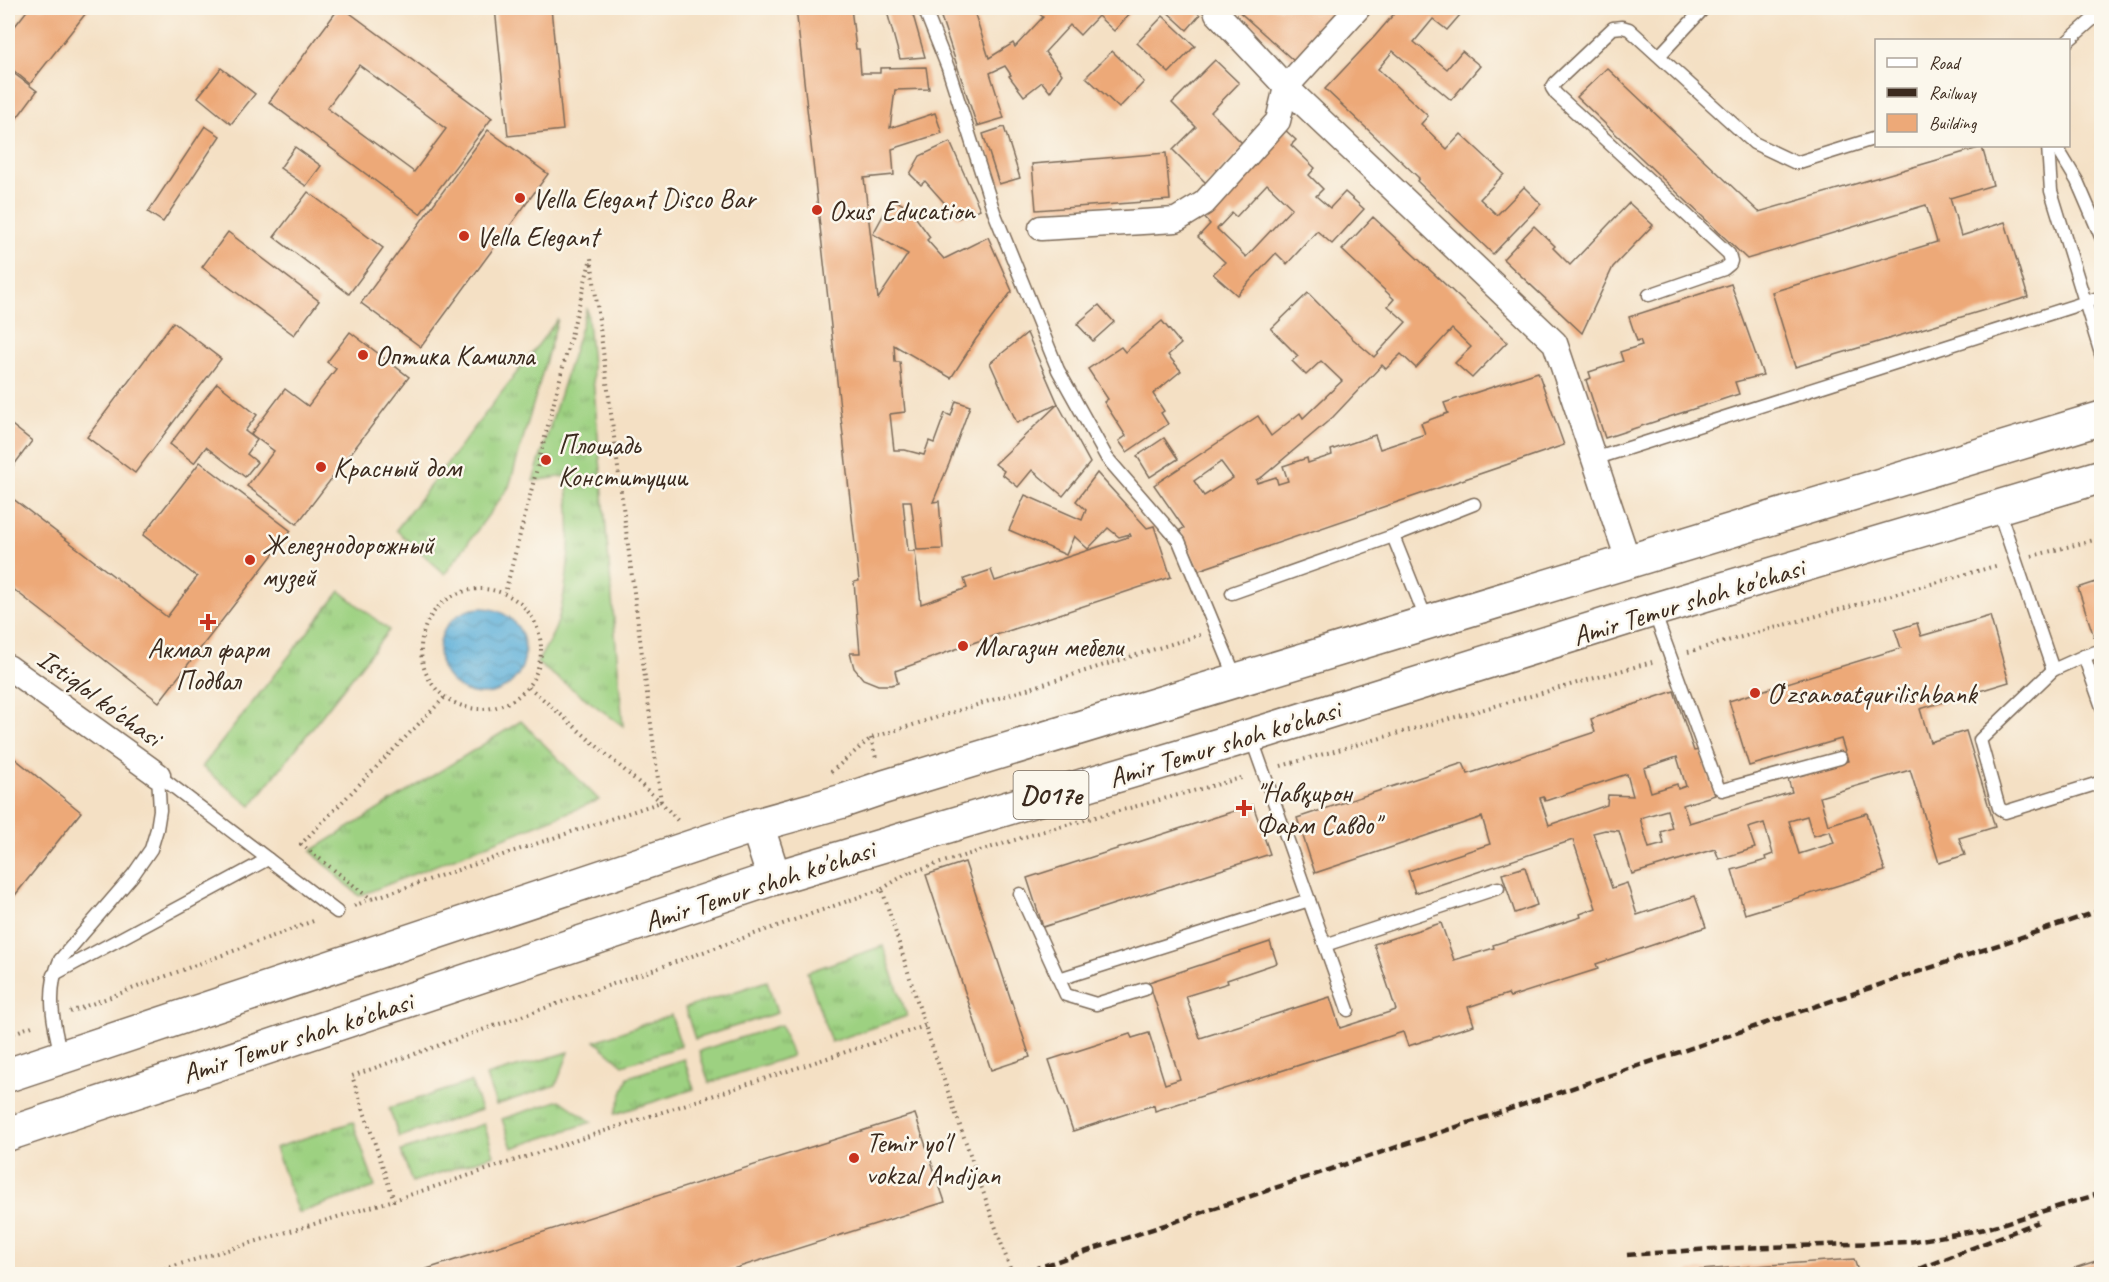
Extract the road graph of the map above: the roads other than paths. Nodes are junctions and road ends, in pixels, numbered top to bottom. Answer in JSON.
{"nodes":[{"id":1,"x":924,"y":8,"type":"edge"},
{"id":2,"x":1215,"y":8,"type":"edge"},
{"id":3,"x":1358,"y":8,"type":"edge"},
{"id":4,"x":1704,"y":8,"type":"edge"},
{"id":5,"x":2102,"y":11,"type":"edge"},
{"id":6,"x":2070,"y":39,"type":"edge"},
{"id":7,"x":1660,"y":55,"type":"junction"},
{"id":8,"x":1286,"y":87,"type":"junction"},
{"id":9,"x":1875,"y":138,"type":"edge"},
{"id":10,"x":2048,"y":147,"type":"edge"},
{"id":11,"x":2057,"y":147,"type":"edge"},
{"id":12,"x":1041,"y":228,"type":"dead end"},
{"id":13,"x":2102,"y":239,"type":"edge"},
{"id":14,"x":1649,"y":295,"type":"dead end"},
{"id":15,"x":2102,"y":297,"type":"edge"},
{"id":16,"x":2084,"y":303,"type":"junction"},
{"id":17,"x":2102,"y":357,"type":"edge"},
{"id":18,"x":2102,"y":418,"type":"edge"},
{"id":19,"x":1594,"y":459,"type":"junction"},
{"id":20,"x":2102,"y":476,"type":"edge"},
{"id":21,"x":1474,"y":504,"type":"dead end"},
{"id":22,"x":1998,"y":507,"type":"junction"},
{"id":23,"x":1393,"y":536,"type":"junction"},
{"id":24,"x":1628,"y":560,"type":"junction"},
{"id":25,"x":1232,"y":593,"type":"dead end"},
{"id":26,"x":1653,"y":610,"type":"junction"},
{"id":27,"x":1428,"y":622,"type":"junction"},
{"id":28,"x":2102,"y":650,"type":"edge"},
{"id":29,"x":2084,"y":656,"type":"junction"},
{"id":30,"x":8,"y":667,"type":"edge"},
{"id":31,"x":2053,"y":670,"type":"junction"},
{"id":32,"x":1238,"y":681,"type":"junction"},
{"id":33,"x":2102,"y":707,"type":"edge"},
{"id":34,"x":1250,"y":736,"type":"junction"},
{"id":35,"x":1840,"y":758,"type":"dead end"},
{"id":36,"x":158,"y":775,"type":"junction"},
{"id":37,"x":2102,"y":782,"type":"edge"},
{"id":38,"x":757,"y":825,"type":"junction"},
{"id":39,"x":268,"y":859,"type":"junction"},
{"id":40,"x":774,"y":878,"type":"junction"},
{"id":41,"x":1498,"y":888,"type":"dead end"},
{"id":42,"x":1020,"y":894,"type":"dead end"},
{"id":43,"x":1309,"y":900,"type":"junction"},
{"id":44,"x":337,"y":912,"type":"road end"},
{"id":45,"x":1325,"y":945,"type":"junction"},
{"id":46,"x":53,"y":975,"type":"junction"},
{"id":47,"x":1059,"y":979,"type":"junction"},
{"id":48,"x":1145,"y":988,"type":"dead end"},
{"id":49,"x":1348,"y":1010,"type":"dead end"},
{"id":50,"x":62,"y":1056,"type":"junction"},
{"id":51,"x":8,"y":1075,"type":"edge"},
{"id":52,"x":8,"y":1134,"type":"edge"}],
"edges":[{"from":1,"to":32,"type":"lane"},
{"from":2,"to":8,"type":"street"},
{"from":3,"to":8,"type":"street"},
{"from":4,"to":7,"type":"lane"},
{"from":5,"to":6,"type":"lane"},
{"from":7,"to":9,"type":"lane"},
{"from":7,"to":14,"type":"lane"},
{"from":8,"to":12,"type":"street"},
{"from":8,"to":19,"type":"street"},
{"from":10,"to":16,"type":"lane"},
{"from":11,"to":13,"type":"lane"},
{"from":15,"to":16,"type":"lane"},
{"from":16,"to":17,"type":"lane"},
{"from":16,"to":19,"type":"lane"},
{"from":18,"to":24,"type":"main road","name":"Amir Temur shoh ko'chasi","number":"D017e"},
{"from":19,"to":24,"type":"street"},
{"from":20,"to":22,"type":"main road","name":"Amir Temur shoh ko'chasi","number":"D017e"},
{"from":21,"to":23,"type":"lane"},
{"from":22,"to":26,"type":"main road","name":"Amir Temur shoh ko'chasi","number":"D017e"},
{"from":22,"to":31,"type":"lane"},
{"from":23,"to":25,"type":"lane"},
{"from":23,"to":27,"type":"lane"},
{"from":24,"to":27,"type":"main road","name":"Amir Temur shoh ko'chasi","number":"D017e"},
{"from":26,"to":34,"type":"main road","name":"Amir Temur shoh ko'chasi","number":"D017e"},
{"from":26,"to":35,"type":"lane"},
{"from":27,"to":32,"type":"main road","name":"Amir Temur shoh ko'chasi","number":"D017e"},
{"from":28,"to":29,"type":"lane"},
{"from":29,"to":31,"type":"lane"},
{"from":29,"to":33,"type":"lane"},
{"from":30,"to":36,"type":"street","name":"Istiqlol ko'chasi"},
{"from":31,"to":37,"type":"lane"},
{"from":32,"to":38,"type":"main road","name":"Amir Temur shoh ko'chasi","number":"D017e"},
{"from":34,"to":40,"type":"main road","name":"Amir Temur shoh ko'chasi","number":"D017e"},
{"from":34,"to":43,"type":"lane"},
{"from":36,"to":39,"type":"lane"},
{"from":36,"to":46,"type":"lane"},
{"from":38,"to":40,"type":"main road"},
{"from":38,"to":50,"type":"main road","name":"Amir Temur shoh ko'chasi","number":"D017e"},
{"from":39,"to":44,"type":"lane"},
{"from":39,"to":46,"type":"lane"},
{"from":40,"to":52,"type":"main road","name":"Amir Temur shoh ko'chasi","number":"D017e"},
{"from":41,"to":45,"type":"lane"},
{"from":42,"to":47,"type":"lane"},
{"from":43,"to":45,"type":"lane"},
{"from":43,"to":47,"type":"lane"},
{"from":45,"to":49,"type":"lane"},
{"from":46,"to":50,"type":"lane"},
{"from":47,"to":48,"type":"lane"},
{"from":50,"to":51,"type":"main road","name":"Amir Temur shoh ko'chasi","number":"D017e"}]}
